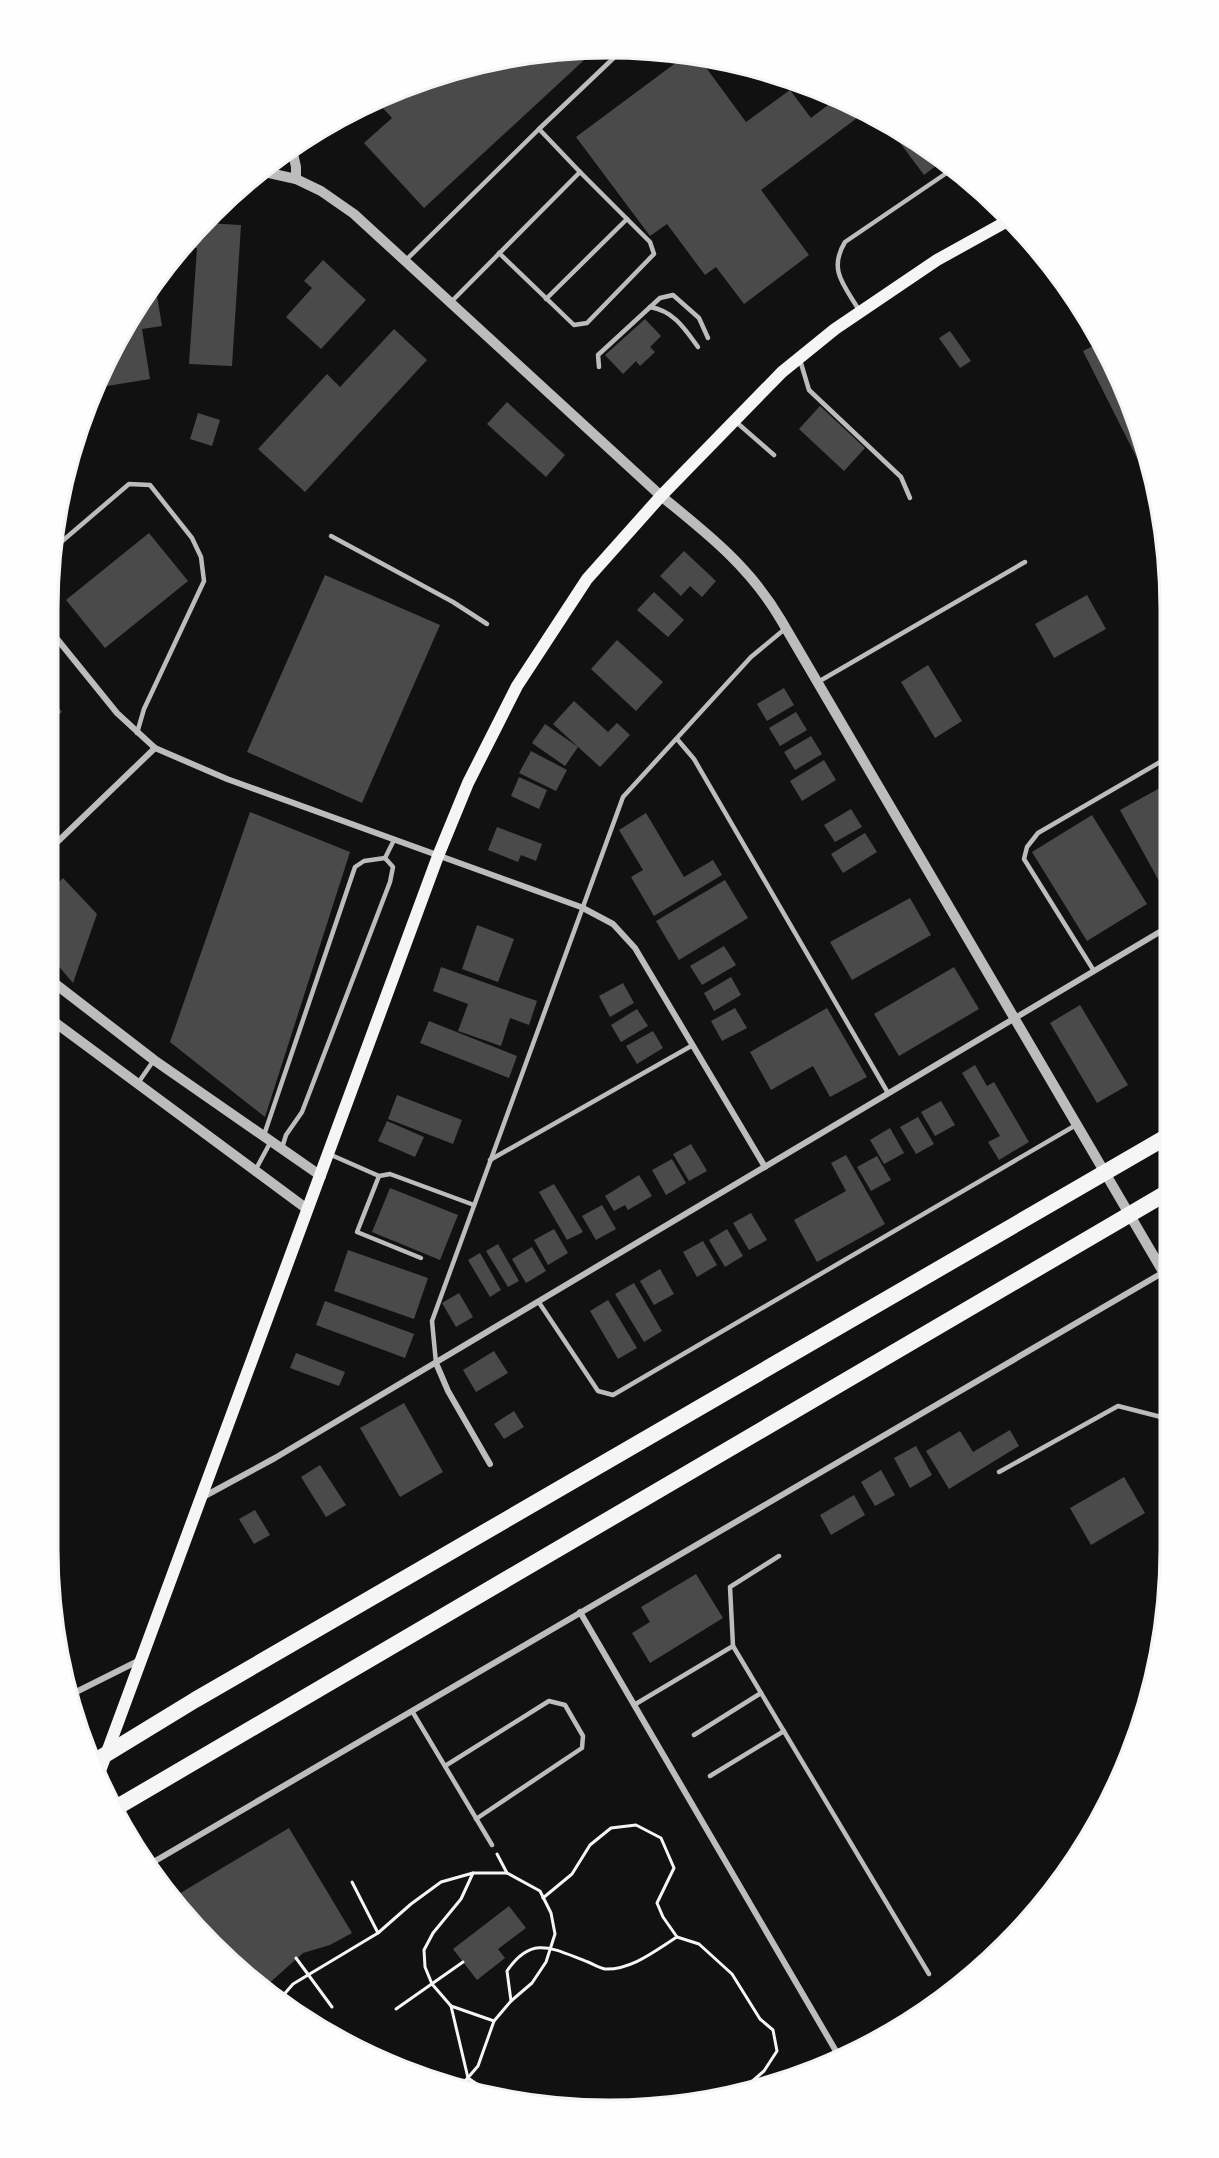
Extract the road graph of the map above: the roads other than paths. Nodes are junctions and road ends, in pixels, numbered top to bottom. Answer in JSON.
{"nodes":[{"id":1,"x":613,"y":58,"type":"edge"},
{"id":2,"x":539,"y":129,"type":"junction"},
{"id":3,"x":294,"y":157,"type":"edge"},
{"id":4,"x":580,"y":172,"type":"junction"},
{"id":5,"x":946,"y":173,"type":"edge"},
{"id":6,"x":272,"y":174,"type":"edge"},
{"id":7,"x":296,"y":179,"type":"junction"},
{"id":8,"x":627,"y":219,"type":"junction"},
{"id":9,"x":1003,"y":224,"type":"edge"},
{"id":10,"x":499,"y":253,"type":"junction"},
{"id":11,"x":406,"y":260,"type":"junction"},
{"id":12,"x":546,"y":299,"type":"junction"},
{"id":13,"x":451,"y":302,"type":"junction"},
{"id":14,"x":650,"y":307,"type":"junction"},
{"id":15,"x":860,"y":311,"type":"junction"},
{"id":16,"x":708,"y":338,"type":"dead end"},
{"id":17,"x":698,"y":347,"type":"dead end"},
{"id":18,"x":800,"y":357,"type":"junction"},
{"id":19,"x":599,"y":367,"type":"dead end"},
{"id":20,"x":735,"y":421,"type":"junction"},
{"id":21,"x":774,"y":455,"type":"dead end"},
{"id":22,"x":661,"y":496,"type":"junction"},
{"id":23,"x":909,"y":498,"type":"dead end"},
{"id":24,"x":331,"y":536,"type":"dead end"},
{"id":25,"x":63,"y":541,"type":"edge"},
{"id":26,"x":1025,"y":562,"type":"dead end"},
{"id":27,"x":487,"y":624,"type":"dead end"},
{"id":28,"x":786,"y":628,"type":"junction"},
{"id":29,"x":58,"y":640,"type":"edge"},
{"id":30,"x":818,"y":682,"type":"junction"},
{"id":31,"x":137,"y":733,"type":"junction"},
{"id":32,"x":677,"y":739,"type":"junction"},
{"id":33,"x":155,"y":748,"type":"junction"},
{"id":34,"x":1160,"y":762,"type":"edge"},
{"id":35,"x":394,"y":840,"type":"junction"},
{"id":36,"x":58,"y":841,"type":"edge"},
{"id":37,"x":438,"y":856,"type":"junction"},
{"id":38,"x":385,"y":858,"type":"junction"},
{"id":39,"x":581,"y":908,"type":"junction"},
{"id":40,"x":1160,"y":932,"type":"edge"},
{"id":41,"x":1094,"y":971,"type":"junction"},
{"id":42,"x":58,"y":986,"type":"edge"},
{"id":43,"x":1013,"y":1018,"type":"junction"},
{"id":44,"x":58,"y":1025,"type":"edge"},
{"id":45,"x":693,"y":1045,"type":"junction"},
{"id":46,"x":154,"y":1060,"type":"junction"},
{"id":47,"x":136,"y":1085,"type":"junction"},
{"id":48,"x":888,"y":1093,"type":"junction"},
{"id":49,"x":1076,"y":1125,"type":"junction"},
{"id":50,"x":267,"y":1140,"type":"junction"},
{"id":51,"x":1160,"y":1141,"type":"edge"},
{"id":52,"x":281,"y":1150,"type":"junction"},
{"id":53,"x":329,"y":1154,"type":"junction"},
{"id":54,"x":490,"y":1160,"type":"junction"},
{"id":55,"x":765,"y":1167,"type":"junction"},
{"id":56,"x":255,"y":1170,"type":"junction"},
{"id":57,"x":321,"y":1176,"type":"junction"},
{"id":58,"x":379,"y":1176,"type":"junction"},
{"id":59,"x":1160,"y":1197,"type":"edge"},
{"id":60,"x":474,"y":1205,"type":"junction"},
{"id":61,"x":307,"y":1209,"type":"junction"},
{"id":62,"x":420,"y":1258,"type":"dead end"},
{"id":63,"x":1160,"y":1263,"type":"edge"},
{"id":64,"x":1160,"y":1278,"type":"edge"},
{"id":65,"x":538,"y":1301,"type":"junction"},
{"id":66,"x":436,"y":1363,"type":"junction"},
{"id":67,"x":1160,"y":1417,"type":"edge"},
{"id":68,"x":490,"y":1464,"type":"dead end"},
{"id":69,"x":999,"y":1472,"type":"dead end"},
{"id":70,"x":202,"y":1497,"type":"junction"},
{"id":71,"x":779,"y":1556,"type":"dead end"},
{"id":72,"x":580,"y":1612,"type":"junction"},
{"id":73,"x":733,"y":1647,"type":"junction"},
{"id":74,"x":143,"y":1658,"type":"junction"},
{"id":75,"x":77,"y":1691,"type":"edge"},
{"id":76,"x":761,"y":1694,"type":"junction"},
{"id":77,"x":634,"y":1705,"type":"junction"},
{"id":78,"x":412,"y":1711,"type":"junction"},
{"id":79,"x":783,"y":1731,"type":"junction"},
{"id":80,"x":694,"y":1735,"type":"dead end"},
{"id":81,"x":100,"y":1758,"type":"edge"},
{"id":82,"x":102,"y":1764,"type":"edge"},
{"id":83,"x":445,"y":1766,"type":"junction"},
{"id":84,"x":710,"y":1776,"type":"dead end"},
{"id":85,"x":122,"y":1804,"type":"edge"},
{"id":86,"x":476,"y":1819,"type":"junction"},
{"id":87,"x":492,"y":1845,"type":"road end"},
{"id":88,"x":155,"y":1861,"type":"edge"},
{"id":89,"x":929,"y":1974,"type":"dead end"},
{"id":90,"x":836,"y":2051,"type":"edge"}],
"edges":[{"from":1,"to":2,"type":"lane"},
{"from":2,"to":4,"type":"lane"},
{"from":2,"to":11,"type":"lane"},
{"from":3,"to":7,"type":"street"},
{"from":4,"to":8,"type":"lane"},
{"from":4,"to":10,"type":"lane"},
{"from":5,"to":15,"type":"lane"},
{"from":6,"to":7,"type":"street"},
{"from":7,"to":11,"type":"street"},
{"from":8,"to":12,"type":"lane"},
{"from":8,"to":12,"type":"lane"},
{"from":9,"to":15,"type":"main road"},
{"from":10,"to":12,"type":"lane"},
{"from":10,"to":13,"type":"lane"},
{"from":11,"to":13,"type":"street"},
{"from":13,"to":22,"type":"street"},
{"from":14,"to":16,"type":"lane"},
{"from":14,"to":17,"type":"lane"},
{"from":14,"to":19,"type":"lane"},
{"from":15,"to":18,"type":"main road"},
{"from":18,"to":20,"type":"main road"},
{"from":18,"to":23,"type":"lane"},
{"from":20,"to":21,"type":"lane"},
{"from":20,"to":22,"type":"main road"},
{"from":22,"to":28,"type":"street"},
{"from":22,"to":37,"type":"main road"},
{"from":24,"to":27,"type":"lane"},
{"from":25,"to":31,"type":"lane"},
{"from":26,"to":30,"type":"lane"},
{"from":28,"to":30,"type":"street"},
{"from":28,"to":32,"type":"lane"},
{"from":29,"to":31,"type":"street"},
{"from":30,"to":43,"type":"street"},
{"from":31,"to":33,"type":"street"},
{"from":32,"to":39,"type":"lane"},
{"from":32,"to":48,"type":"lane"},
{"from":33,"to":35,"type":"street"},
{"from":33,"to":36,"type":"street"},
{"from":34,"to":41,"type":"lane"},
{"from":35,"to":37,"type":"street"},
{"from":35,"to":38,"type":"lane"},
{"from":37,"to":39,"type":"street"},
{"from":37,"to":53,"type":"main road"},
{"from":38,"to":50,"type":"lane"},
{"from":38,"to":52,"type":"lane"},
{"from":39,"to":45,"type":"street"},
{"from":39,"to":54,"type":"lane"},
{"from":40,"to":41,"type":"street"},
{"from":41,"to":43,"type":"street"},
{"from":42,"to":46,"type":"street"},
{"from":43,"to":48,"type":"street"},
{"from":43,"to":49,"type":"street"},
{"from":44,"to":47,"type":"street"},
{"from":45,"to":54,"type":"lane"},
{"from":45,"to":55,"type":"street"},
{"from":46,"to":47,"type":"lane"},
{"from":46,"to":50,"type":"street"},
{"from":47,"to":56,"type":"street"},
{"from":48,"to":55,"type":"street"},
{"from":49,"to":63,"type":"street"},
{"from":49,"to":65,"type":"lane"},
{"from":50,"to":52,"type":"street"},
{"from":50,"to":56,"type":"lane"},
{"from":51,"to":81,"type":"highway"},
{"from":52,"to":57,"type":"street"},
{"from":53,"to":57,"type":"main road"},
{"from":53,"to":58,"type":"lane"},
{"from":54,"to":60,"type":"lane"},
{"from":55,"to":65,"type":"street"},
{"from":56,"to":61,"type":"street"},
{"from":57,"to":61,"type":"main road"},
{"from":58,"to":60,"type":"lane"},
{"from":58,"to":62,"type":"lane"},
{"from":59,"to":85,"type":"highway"},
{"from":60,"to":66,"type":"lane"},
{"from":61,"to":70,"type":"main road"},
{"from":64,"to":72,"type":"street"},
{"from":65,"to":66,"type":"street"},
{"from":66,"to":68,"type":"street"},
{"from":66,"to":70,"type":"street"},
{"from":67,"to":69,"type":"lane"},
{"from":70,"to":74,"type":"main road"},
{"from":71,"to":73,"type":"lane"},
{"from":72,"to":77,"type":"street"},
{"from":72,"to":78,"type":"street"},
{"from":73,"to":76,"type":"lane"},
{"from":73,"to":77,"type":"lane"},
{"from":74,"to":75,"type":"street"},
{"from":74,"to":82,"type":"main road"},
{"from":76,"to":79,"type":"lane"},
{"from":76,"to":80,"type":"lane"},
{"from":77,"to":90,"type":"street"},
{"from":78,"to":83,"type":"lane"},
{"from":78,"to":88,"type":"street"},
{"from":79,"to":84,"type":"lane"},
{"from":79,"to":89,"type":"lane"},
{"from":83,"to":86,"type":"lane"},
{"from":83,"to":86,"type":"lane"},
{"from":86,"to":87,"type":"lane"}]}
